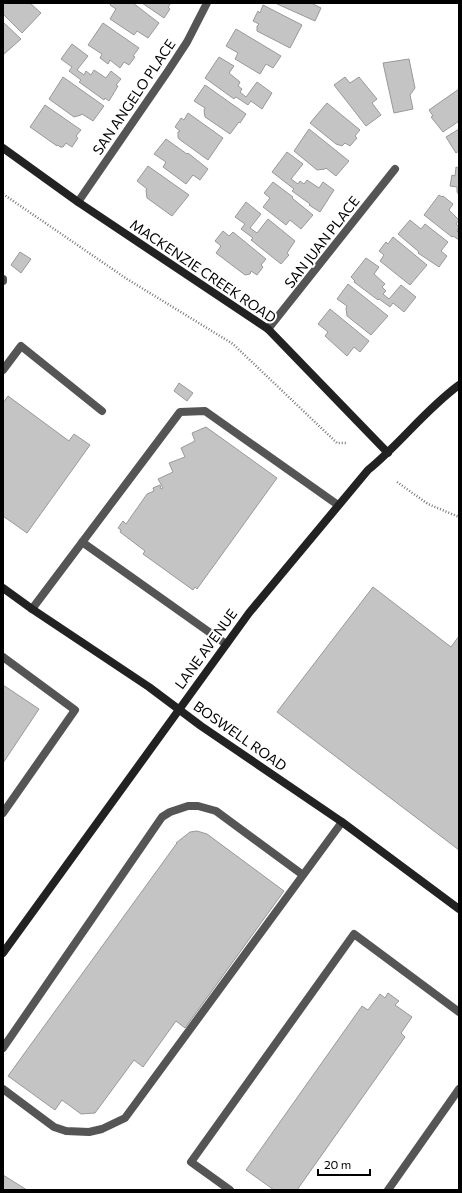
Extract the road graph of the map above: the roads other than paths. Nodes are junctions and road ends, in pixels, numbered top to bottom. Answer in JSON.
{"nodes":[{"id":1,"x":207,"y":3,"type":"edge"},
{"id":2,"x":3,"y":148,"type":"edge"},
{"id":3,"x":395,"y":170,"type":"dead end"},
{"id":4,"x":78,"y":202,"type":"junction"},
{"id":5,"x":268,"y":329,"type":"junction"},
{"id":6,"x":3,"y":370,"type":"edge"},
{"id":7,"x":459,"y":385,"type":"edge"},
{"id":8,"x":102,"y":411,"type":"dead end"},
{"id":9,"x":388,"y":453,"type":"junction"},
{"id":10,"x":338,"y":505,"type":"junction"},
{"id":11,"x":82,"y":542,"type":"junction"},
{"id":12,"x":3,"y":588,"type":"edge"},
{"id":13,"x":32,"y":609,"type":"junction"},
{"id":14,"x":226,"y":644,"type":"junction"},
{"id":15,"x":3,"y":657,"type":"edge"},
{"id":16,"x":179,"y":709,"type":"junction"},
{"id":17,"x":3,"y":813,"type":"edge"},
{"id":18,"x":342,"y":822,"type":"junction"},
{"id":19,"x":303,"y":875,"type":"junction"},
{"id":20,"x":459,"y":909,"type":"edge"},
{"id":21,"x":3,"y":953,"type":"edge"},
{"id":22,"x":459,"y":1012,"type":"edge"},
{"id":23,"x":3,"y":1048,"type":"edge"},
{"id":24,"x":3,"y":1089,"type":"edge"},
{"id":25,"x":459,"y":1089,"type":"edge"},
{"id":26,"x":230,"y":1190,"type":"edge"},
{"id":27,"x":388,"y":1190,"type":"edge"}],
"edges":[{"from":1,"to":4,"type":"street","name":"SAN ANGELO PLACE"},
{"from":2,"to":4,"type":"street","name":"MACKENZIE CREEK ROAD"},
{"from":3,"to":5,"type":"street","name":"SAN JUAN PLACE"},
{"from":4,"to":5,"type":"street","name":"MACKENZIE CREEK ROAD"},
{"from":5,"to":9,"type":"street","name":"MACKENZIE CREEK ROAD"},
{"from":6,"to":8,"type":"street"},
{"from":7,"to":9,"type":"street","name":"LANE AVENUE"},
{"from":9,"to":10,"type":"street","name":"LANE AVENUE"},
{"from":10,"to":11,"type":"street"},
{"from":10,"to":14,"type":"street","name":"LANE AVENUE"},
{"from":11,"to":13,"type":"street"},
{"from":11,"to":14,"type":"street"},
{"from":12,"to":13,"type":"street","name":"BOSWELL ROAD"},
{"from":13,"to":16,"type":"street","name":"BOSWELL ROAD"},
{"from":14,"to":16,"type":"street","name":"LANE AVENUE"},
{"from":15,"to":17,"type":"street"},
{"from":16,"to":18,"type":"street","name":"BOSWELL ROAD"},
{"from":16,"to":21,"type":"street","name":"LANE AVENUE"},
{"from":18,"to":19,"type":"street"},
{"from":18,"to":20,"type":"street","name":"BOSWELL ROAD"},
{"from":19,"to":23,"type":"street"},
{"from":19,"to":24,"type":"street"},
{"from":22,"to":26,"type":"street"},
{"from":25,"to":27,"type":"street"}]}
